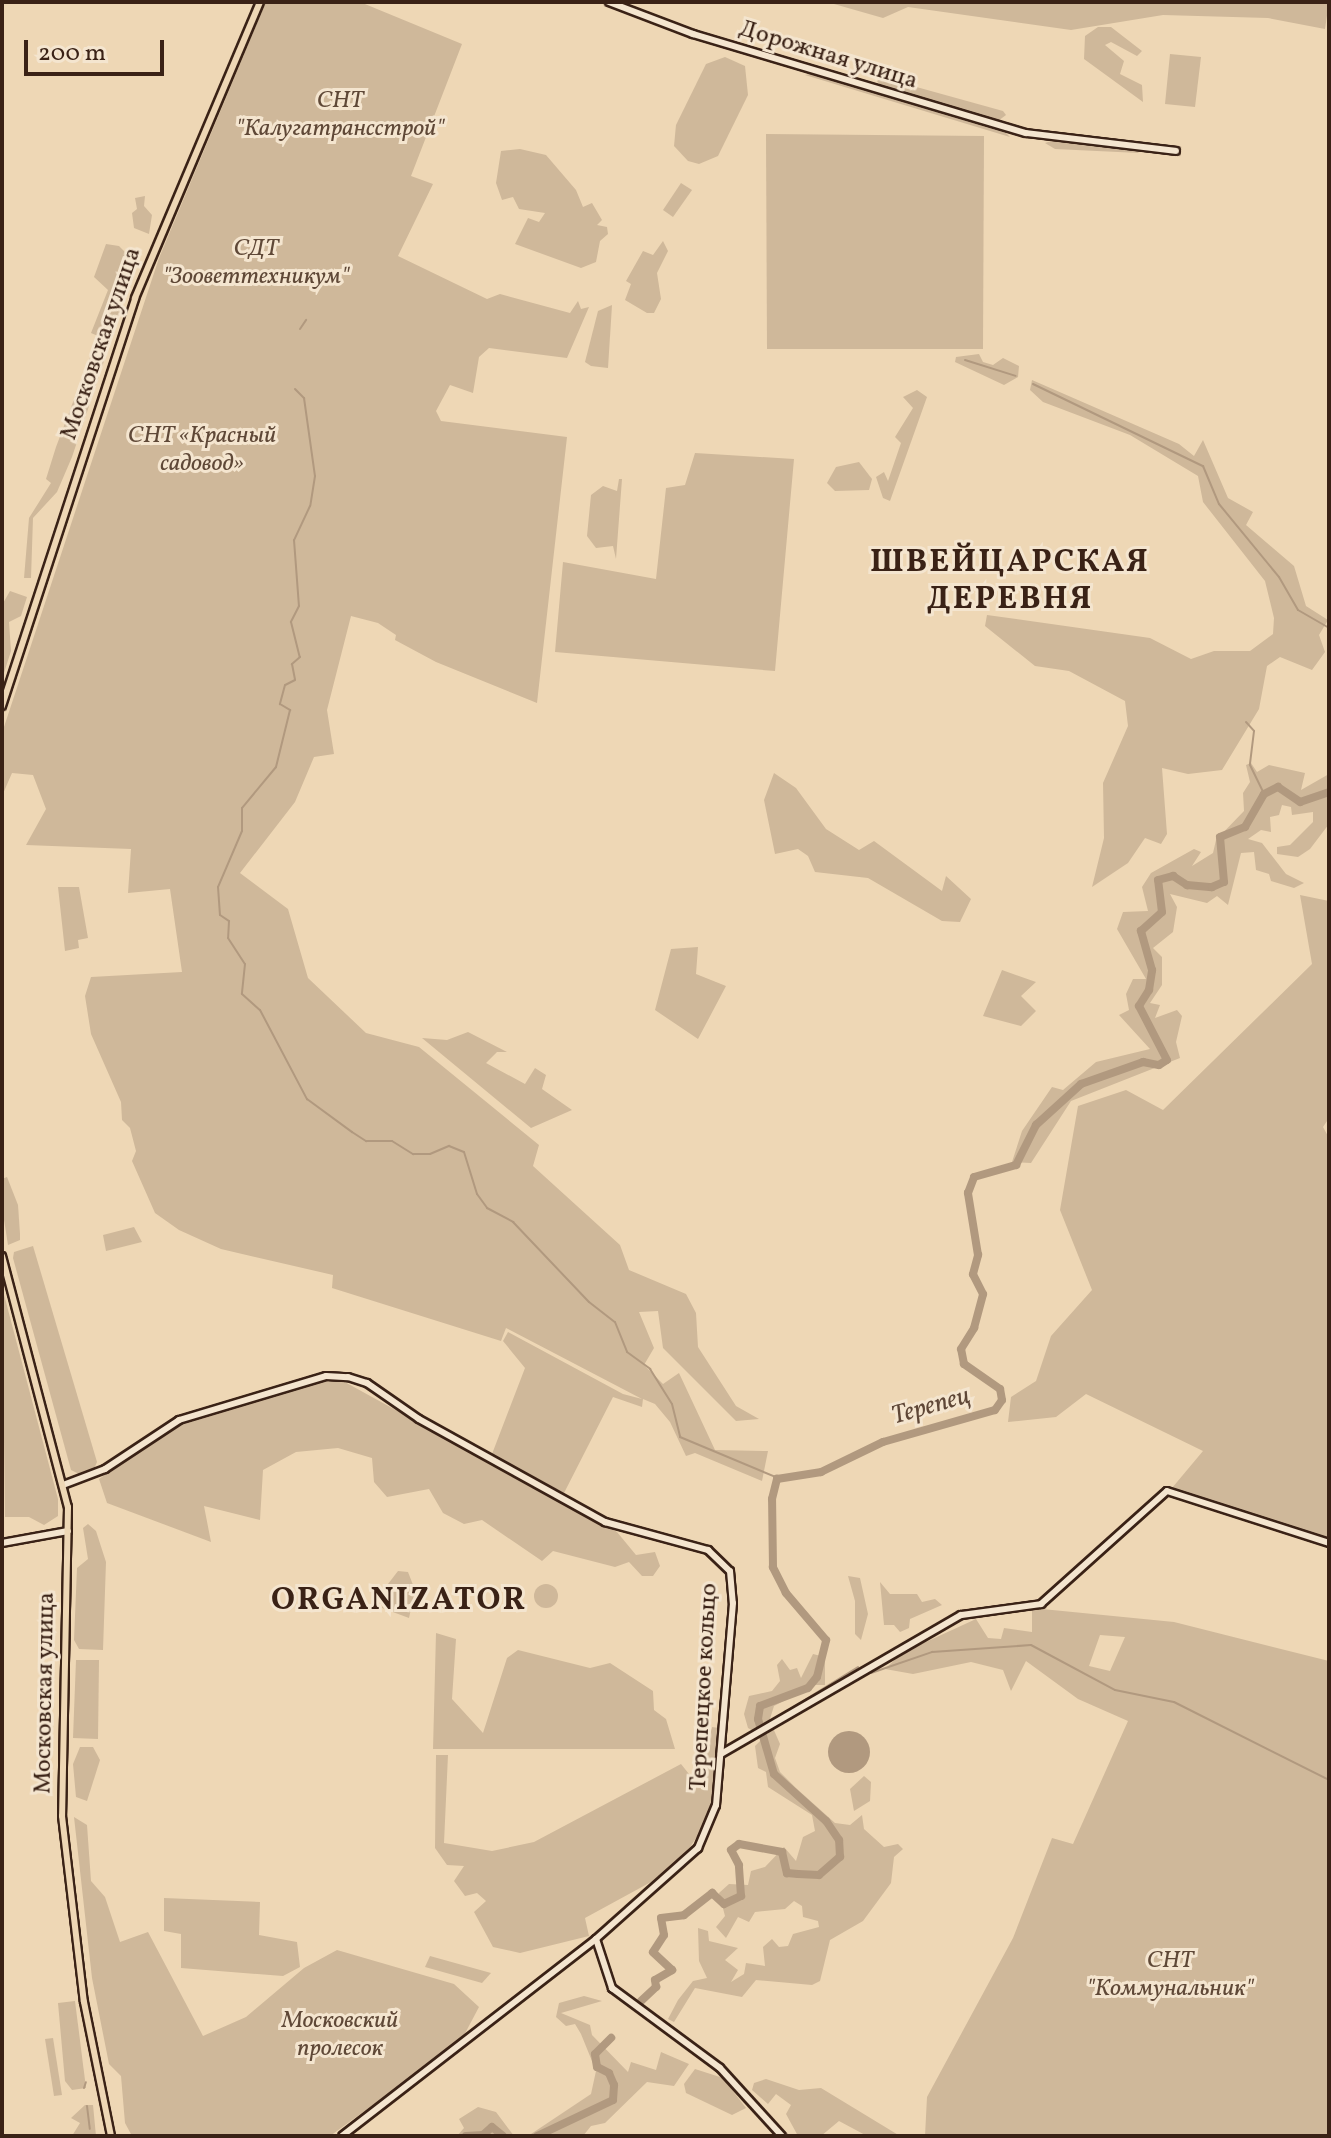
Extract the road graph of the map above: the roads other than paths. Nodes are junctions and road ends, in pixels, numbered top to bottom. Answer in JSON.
{"nodes":[{"id":1,"x":260,"y":2,"type":"edge"},
{"id":2,"x":609,"y":2,"type":"edge"},
{"id":3,"x":1176,"y":151,"type":"dead end"},
{"id":4,"x":2,"y":706,"type":"edge"},
{"id":5,"x":2,"y":1256,"type":"edge"},
{"id":6,"x":63,"y":1485,"type":"junction"},
{"id":7,"x":68,"y":1531,"type":"junction"},
{"id":8,"x":2,"y":1535,"type":"edge"},
{"id":9,"x":11,"y":1537,"type":"junction"},
{"id":10,"x":2,"y":1543,"type":"edge"},
{"id":11,"x":1329,"y":1543,"type":"edge"},
{"id":12,"x":721,"y":1754,"type":"junction"},
{"id":13,"x":596,"y":1939,"type":"junction"},
{"id":14,"x":111,"y":2136,"type":"edge"},
{"id":15,"x":342,"y":2136,"type":"edge"},
{"id":16,"x":782,"y":2136,"type":"edge"}],
"edges":[{"from":1,"to":4,"type":"main road","name":"Московская улица"},
{"from":2,"to":3,"type":"street","name":"Дорожная улица"},
{"from":5,"to":6,"type":"main road","name":"Московская улица"},
{"from":6,"to":7,"type":"main road","name":"Московская улица"},
{"from":6,"to":12,"type":"street","name":"Терепецкое кольцо"},
{"from":7,"to":9,"type":"street"},
{"from":7,"to":14,"type":"main road","name":"Московская улица"},
{"from":8,"to":9,"type":"street"},
{"from":9,"to":10,"type":"street"},
{"from":11,"to":12,"type":"street"},
{"from":12,"to":13,"type":"street","name":"Терепецкое кольцо"},
{"from":13,"to":15,"type":"street","name":"Терепецкое кольцо"},
{"from":13,"to":16,"type":"street"}]}
